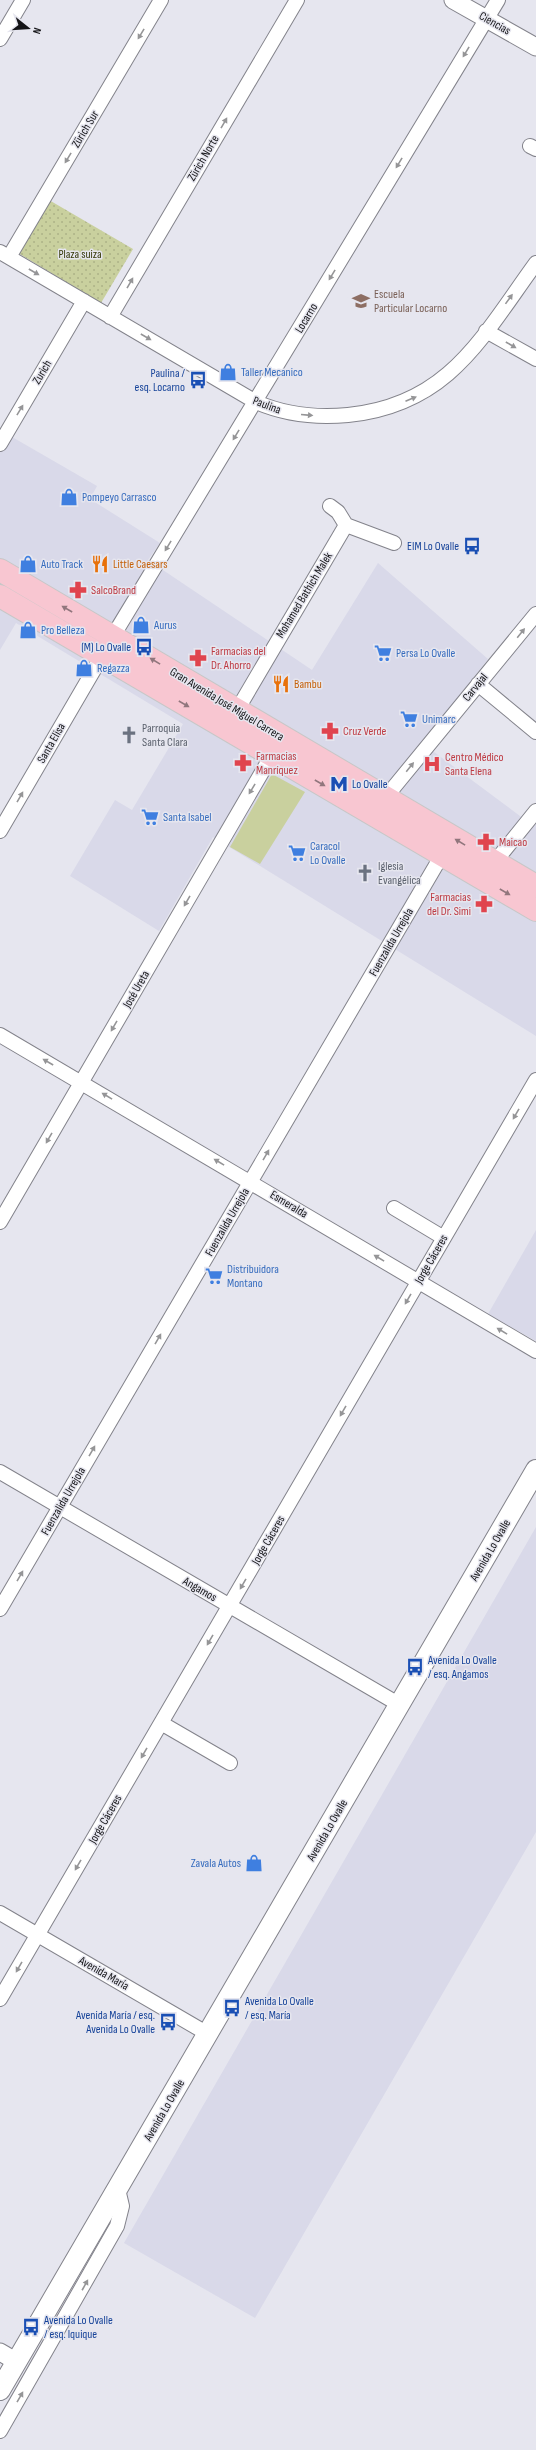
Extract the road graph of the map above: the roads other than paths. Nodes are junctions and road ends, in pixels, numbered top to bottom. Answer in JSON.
{"nodes":[{"id":1,"x":23,"y":0,"type":"edge"},
{"id":2,"x":161,"y":0,"type":"edge"},
{"id":3,"x":297,"y":0,"type":"edge"},
{"id":4,"x":454,"y":0,"type":"edge"},
{"id":5,"x":498,"y":0,"type":"edge"},
{"id":6,"x":487,"y":19,"type":"junction"},
{"id":7,"x":0,"y":39,"type":"edge"},
{"id":8,"x":536,"y":47,"type":"edge"},
{"id":9,"x":4,"y":255,"type":"edge"},
{"id":10,"x":536,"y":263,"type":"edge"},
{"id":11,"x":84,"y":301,"type":"junction"},
{"id":12,"x":110,"y":317,"type":"junction"},
{"id":13,"x":486,"y":331,"type":"junction"},
{"id":14,"x":536,"y":359,"type":"edge"},
{"id":15,"x":256,"y":402,"type":"junction"},
{"id":16,"x":0,"y":444,"type":"edge"},
{"id":17,"x":330,"y":506,"type":"dead end"},
{"id":18,"x":346,"y":524,"type":"junction"},
{"id":19,"x":394,"y":543,"type":"dead end"},
{"id":20,"x":0,"y":570,"type":"edge"},
{"id":21,"x":0,"y":596,"type":"edge"},
{"id":22,"x":536,"y":614,"type":"edge"},
{"id":23,"x":106,"y":632,"type":"junction"},
{"id":24,"x":102,"y":656,"type":"junction"},
{"id":25,"x":478,"y":684,"type":"junction"},
{"id":26,"x":237,"y":710,"type":"junction"},
{"id":27,"x":226,"y":728,"type":"junction"},
{"id":28,"x":536,"y":732,"type":"edge"},
{"id":29,"x":272,"y":755,"type":"junction"},
{"id":30,"x":385,"y":798,"type":"junction"},
{"id":31,"x":536,"y":811,"type":"edge"},
{"id":32,"x":0,"y":831,"type":"edge"},
{"id":33,"x":442,"y":855,"type":"junction"},
{"id":34,"x":490,"y":871,"type":"junction"},
{"id":35,"x":536,"y":886,"type":"edge"},
{"id":36,"x":536,"y":910,"type":"edge"},
{"id":37,"x":0,"y":1035,"type":"edge"},
{"id":38,"x":536,"y":1080,"type":"edge"},
{"id":39,"x":82,"y":1082,"type":"junction"},
{"id":40,"x":251,"y":1181,"type":"junction"},
{"id":41,"x":394,"y":1208,"type":"dead end"},
{"id":42,"x":0,"y":1222,"type":"edge"},
{"id":43,"x":444,"y":1238,"type":"junction"},
{"id":44,"x":418,"y":1281,"type":"junction"},
{"id":45,"x":536,"y":1351,"type":"edge"},
{"id":46,"x":536,"y":1470,"type":"edge"},
{"id":47,"x":0,"y":1472,"type":"edge"},
{"id":48,"x":60,"y":1507,"type":"junction"},
{"id":49,"x":229,"y":1607,"type":"junction"},
{"id":50,"x":0,"y":1609,"type":"edge"},
{"id":51,"x":400,"y":1705,"type":"junction"},
{"id":52,"x":162,"y":1723,"type":"junction"},
{"id":53,"x":230,"y":1763,"type":"dead end"},
{"id":54,"x":0,"y":1913,"type":"edge"},
{"id":55,"x":37,"y":1935,"type":"junction"},
{"id":56,"x":0,"y":1999,"type":"edge"},
{"id":57,"x":208,"y":2034,"type":"junction"},
{"id":58,"x":118,"y":2189,"type":"junction"},
{"id":59,"x":8,"y":2357,"type":"edge"},
{"id":60,"x":0,"y":2390,"type":"edge"},
{"id":61,"x":0,"y":2431,"type":"edge"}],
"edges":[{"from":1,"to":7,"type":"street"},
{"from":2,"to":9,"type":"street","name":"Zürich Sur","one_way":true},
{"from":12,"to":3,"type":"street","name":"Zürich Norte","one_way":true},
{"from":4,"to":6,"type":"street","name":"Ciencias"},
{"from":5,"to":6,"type":"street","name":"Locarno"},
{"from":6,"to":8,"type":"street","name":"Ciencias"},
{"from":6,"to":15,"type":"street","name":"Locarno","one_way":true},
{"from":9,"to":11,"type":"street","name":"Paulina","one_way":true},
{"from":13,"to":10,"type":"street","name":"Paulina","one_way":true},
{"from":11,"to":12,"type":"street","name":"Paulina"},
{"from":16,"to":11,"type":"street","name":"Zurich","one_way":true},
{"from":12,"to":15,"type":"street","name":"Paulina","one_way":true},
{"from":13,"to":14,"type":"street","one_way":true},
{"from":15,"to":13,"type":"street","name":"Paulina","one_way":true},
{"from":15,"to":23,"type":"street","name":"Locarno","one_way":true},
{"from":17,"to":18,"type":"street"},
{"from":18,"to":19,"type":"street"},
{"from":18,"to":26,"type":"street","name":"Mohamed Bathich Malek"},
{"from":23,"to":20,"type":"main road","name":"Gran Avenida José Miguel Carrera","one_way":true},
{"from":21,"to":24,"type":"main road","name":"Gran Avenida José Miguel Carrera"},
{"from":25,"to":22,"type":"street","name":"Carvajal","one_way":true},
{"from":23,"to":24,"type":"main road"},
{"from":26,"to":23,"type":"main road","name":"Gran Avenida José Miguel Carrera","one_way":true},
{"from":24,"to":27,"type":"main road","name":"Gran Avenida José Miguel Carrera","one_way":true},
{"from":32,"to":24,"type":"street","name":"Santa Elisa","one_way":true},
{"from":25,"to":28,"type":"street"},
{"from":30,"to":25,"type":"street","name":"Carvajal","one_way":true},
{"from":26,"to":27,"type":"street","name":"Mohamed Bathich Malek"},
{"from":26,"to":30,"type":"main road","name":"Gran Avenida José Miguel Carrera"},
{"from":27,"to":29,"type":"main road","name":"Gran Avenida José Miguel Carrera"},
{"from":29,"to":33,"type":"main road","name":"Gran Avenida José Miguel Carrera","one_way":true},
{"from":29,"to":39,"type":"street","name":"José Ureta","one_way":true},
{"from":34,"to":30,"type":"main road","name":"Gran Avenida José Miguel Carrera","one_way":true},
{"from":31,"to":34,"type":"street"},
{"from":33,"to":34,"type":"main road","name":"Gran Avenida José Miguel Carrera"},
{"from":40,"to":33,"type":"street","name":"Fuenzalida Urrejola","one_way":true},
{"from":34,"to":35,"type":"main road","name":"Gran Avenida José Miguel Carrera"},
{"from":34,"to":36,"type":"main road","name":"Gran Avenida José Miguel Carrera","one_way":true},
{"from":39,"to":37,"type":"street","name":"Esmeralda","one_way":true},
{"from":38,"to":43,"type":"street","name":"Jorge Cáceres","one_way":true},
{"from":40,"to":39,"type":"street","name":"Esmeralda","one_way":true},
{"from":39,"to":42,"type":"street","name":"José Ureta","one_way":true},
{"from":44,"to":40,"type":"street","name":"Esmeralda","one_way":true},
{"from":48,"to":40,"type":"street","name":"Fuenzalida Urrejola","one_way":true},
{"from":41,"to":43,"type":"street"},
{"from":43,"to":44,"type":"street","name":"Jorge Cáceres"},
{"from":45,"to":44,"type":"street","name":"Esmeralda","one_way":true},
{"from":44,"to":49,"type":"street","name":"Jorge Cáceres","one_way":true},
{"from":46,"to":51,"type":"main road","name":"Avenida Lo Ovalle"},
{"from":47,"to":48,"type":"street","name":"Angamos"},
{"from":48,"to":49,"type":"street","name":"Angamos"},
{"from":50,"to":48,"type":"street","name":"Fuenzalida Urrejola","one_way":true},
{"from":49,"to":51,"type":"street","name":"Angamos"},
{"from":49,"to":52,"type":"street","name":"Jorge Cáceres","one_way":true},
{"from":51,"to":57,"type":"main road","name":"Avenida Lo Ovalle"},
{"from":52,"to":53,"type":"street"},
{"from":52,"to":55,"type":"street","name":"Jorge Cáceres","one_way":true},
{"from":54,"to":55,"type":"street","name":"Avenida María"},
{"from":55,"to":56,"type":"street","name":"Jorge Cáceres","one_way":true},
{"from":55,"to":57,"type":"street","name":"Avenida María"},
{"from":57,"to":58,"type":"main road","name":"Avenida Lo Ovalle"},
{"from":58,"to":59,"type":"main road","name":"Avenida Lo Ovalle"},
{"from":61,"to":58,"type":"street","one_way":true},
{"from":59,"to":60,"type":"main road","name":"Avenida Lo Ovalle"}]}
